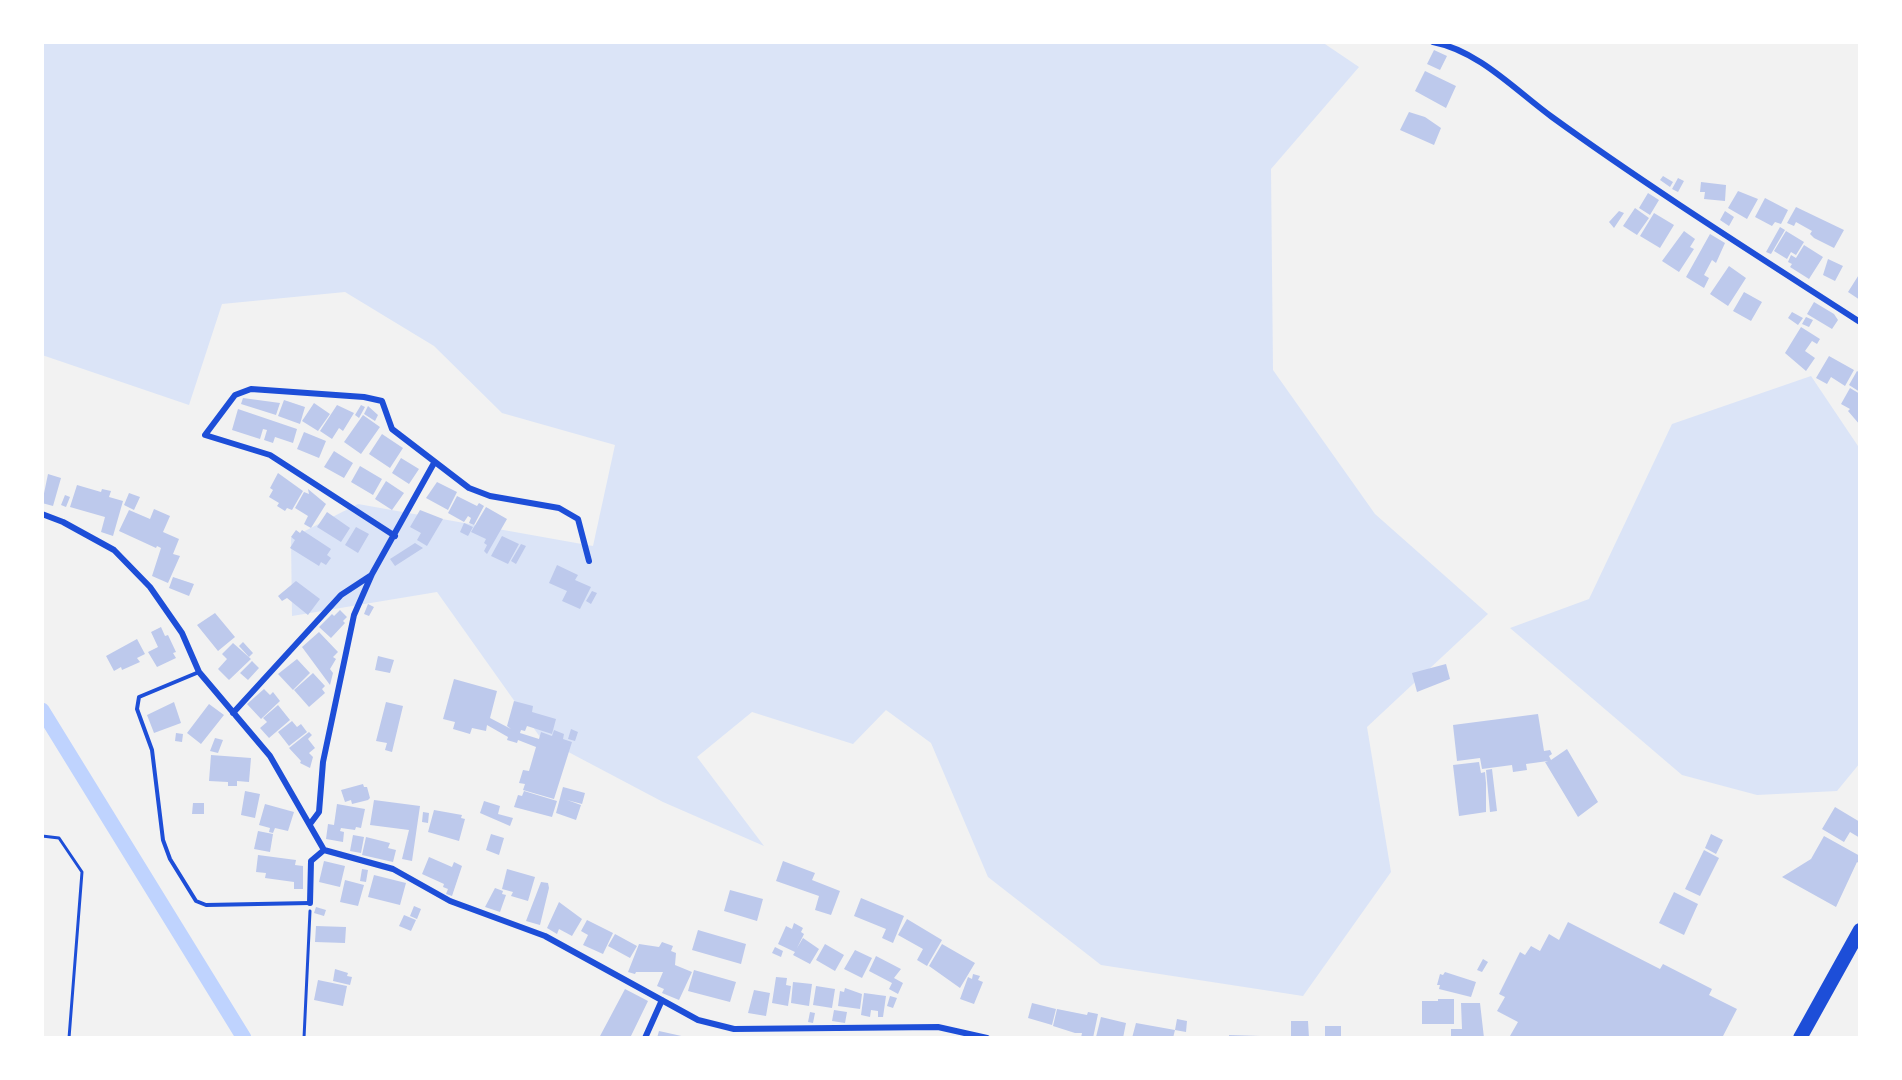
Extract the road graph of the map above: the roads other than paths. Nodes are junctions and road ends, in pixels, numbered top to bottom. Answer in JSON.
{"nodes":[{"id":1,"x":1433,"y":42,"type":"edge"},
{"id":2,"x":1860,"y":322,"type":"edge"},
{"id":3,"x":435,"y":463,"type":"junction"},
{"id":4,"x":42,"y":514,"type":"edge"},
{"id":5,"x":395,"y":536,"type":"junction"},
{"id":6,"x":589,"y":561,"type":"dead end"},
{"id":7,"x":372,"y":574,"type":"junction"},
{"id":8,"x":199,"y":672,"type":"junction"},
{"id":9,"x":233,"y":712,"type":"junction"},
{"id":10,"x":310,"y":824,"type":"junction"},
{"id":11,"x":324,"y":850,"type":"junction"},
{"id":12,"x":310,"y":903,"type":"joint"},
{"id":13,"x":1860,"y":930,"type":"edge"},
{"id":14,"x":662,"y":1000,"type":"junction"},
{"id":15,"x":645,"y":1038,"type":"edge"},
{"id":16,"x":987,"y":1038,"type":"edge"},
{"id":17,"x":1800,"y":1038,"type":"edge"}],
"edges":[{"from":1,"to":2,"type":"street"},
{"from":3,"to":5,"type":"street"},
{"from":3,"to":5,"type":"street"},
{"from":3,"to":6,"type":"street"},
{"from":4,"to":8,"type":"street"},
{"from":5,"to":7,"type":"street"},
{"from":7,"to":9,"type":"street"},
{"from":7,"to":10,"type":"street"},
{"from":8,"to":9,"type":"street"},
{"from":8,"to":12,"type":"lane"},
{"from":9,"to":10,"type":"street"},
{"from":10,"to":11,"type":"street"},
{"from":11,"to":12,"type":"street"},
{"from":11,"to":14,"type":"street"},
{"from":13,"to":17,"type":"highway"},
{"from":14,"to":15,"type":"street"},
{"from":14,"to":16,"type":"street"}]}
